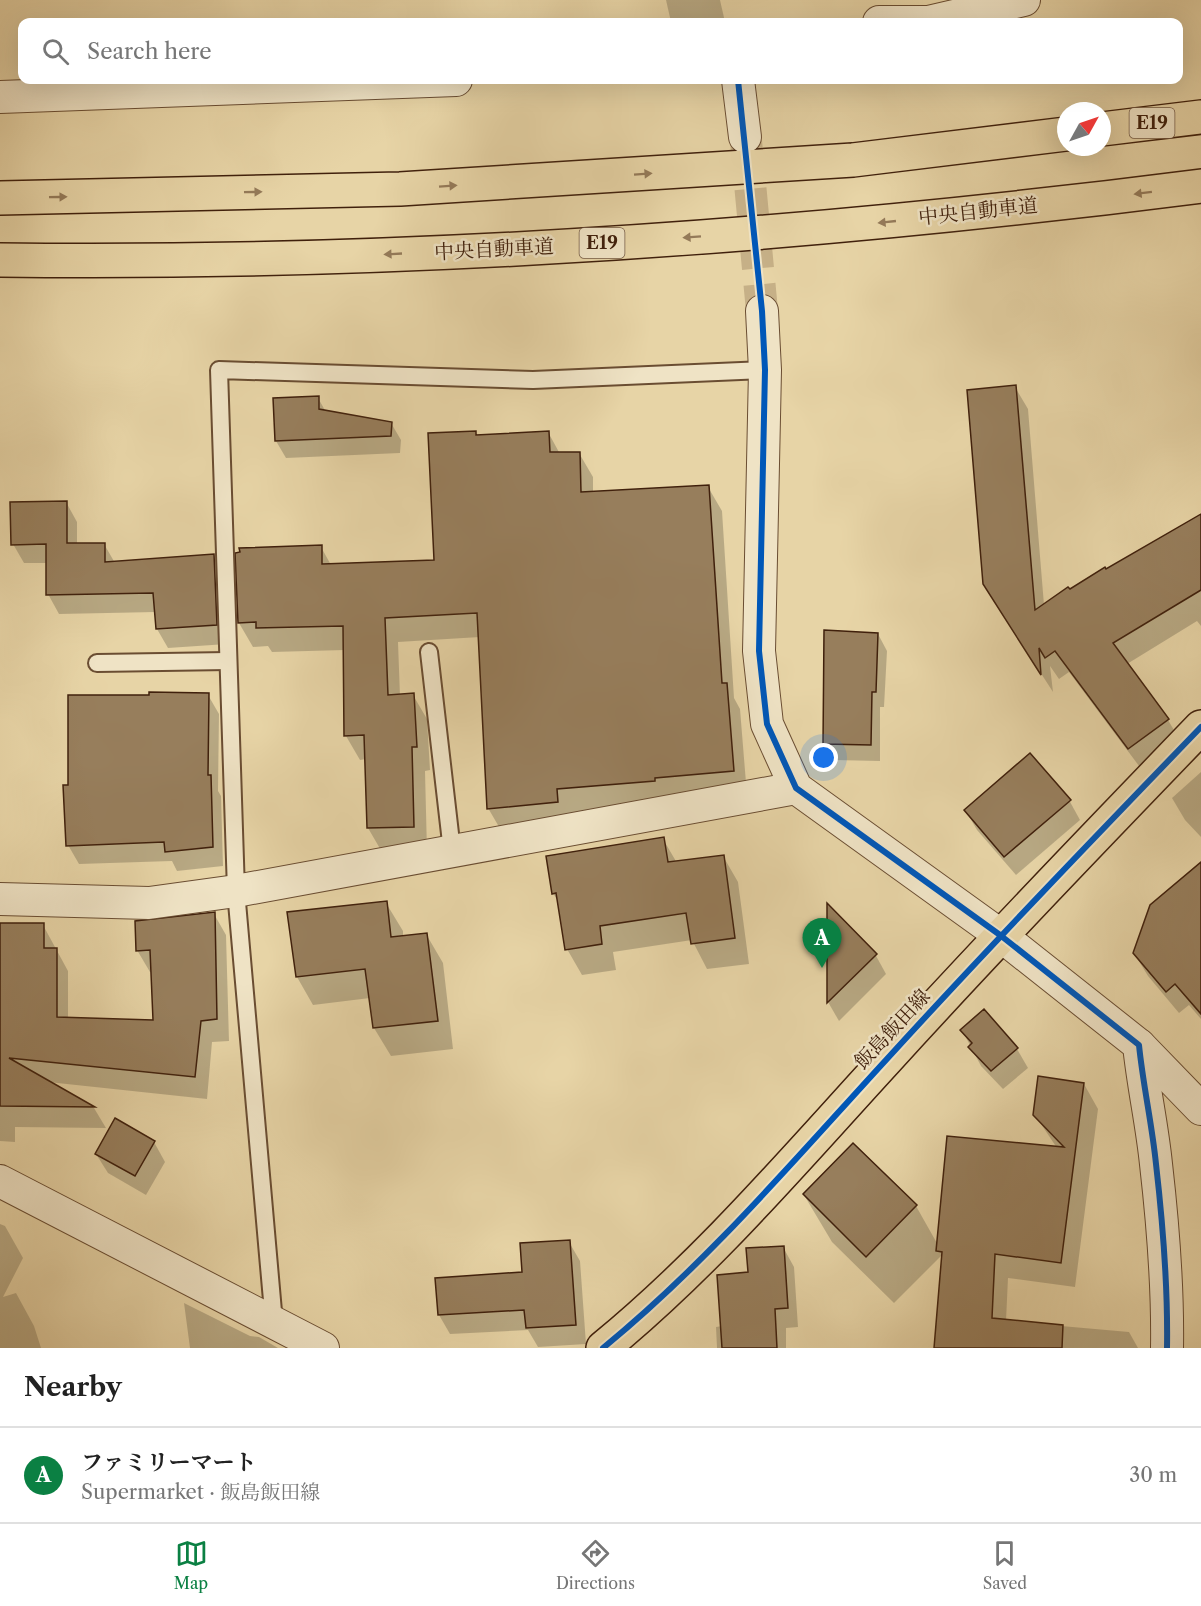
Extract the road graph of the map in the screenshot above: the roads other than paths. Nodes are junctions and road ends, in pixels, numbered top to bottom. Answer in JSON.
{"nodes":[{"id":1,"x":892,"y":0,"type":"edge"},
{"id":2,"x":940,"y":0,"type":"edge"},
{"id":3,"x":1024,"y":0,"type":"edge"},
{"id":4,"x":882,"y":18,"type":"edge"},
{"id":5,"x":930,"y":18,"type":"edge"},
{"id":6,"x":945,"y":18,"type":"edge"},
{"id":7,"x":349,"y":84,"type":"edge"},
{"id":8,"x":738,"y":84,"type":"edge"},
{"id":9,"x":0,"y":97,"type":"edge"},
{"id":10,"x":1201,"y":117,"type":"edge"},
{"id":11,"x":1111,"y":128,"type":"edge"},
{"id":12,"x":1057,"y":135,"type":"edge"},
{"id":13,"x":745,"y":137,"type":"tunnel mouth"},
{"id":14,"x":1201,"y":186,"type":"edge"},
{"id":15,"x":0,"y":198,"type":"edge"},
{"id":16,"x":0,"y":260,"type":"edge"},
{"id":17,"x":762,"y":311,"type":"tunnel mouth"},
{"id":18,"x":765,"y":370,"type":"junction"},
{"id":19,"x":429,"y":652,"type":"dead end"},
{"id":20,"x":228,"y":661,"type":"junction"},
{"id":21,"x":97,"y":663,"type":"dead end"},
{"id":22,"x":1201,"y":727,"type":"edge"},
{"id":23,"x":796,"y":788,"type":"junction"},
{"id":24,"x":452,"y":851,"type":"junction"},
{"id":25,"x":236,"y":891,"type":"junction"},
{"id":26,"x":0,"y":899,"type":"edge"},
{"id":27,"x":1000,"y":935,"type":"junction"},
{"id":28,"x":1139,"y":1045,"type":"junction"},
{"id":29,"x":1200,"y":1106,"type":"edge"},
{"id":30,"x":0,"y":1181,"type":"edge"},
{"id":31,"x":274,"y":1323,"type":"junction"},
{"id":32,"x":323,"y":1348,"type":"edge"},
{"id":33,"x":603,"y":1348,"type":"edge"},
{"id":34,"x":1167,"y":1348,"type":"edge"}],
"edges":[{"from":1,"to":4,"type":"street"},
{"from":2,"to":5,"type":"street"},
{"from":3,"to":6,"type":"street"},
{"from":7,"to":9,"type":"street"},
{"from":8,"to":13,"type":"street"},
{"from":10,"to":11,"type":"main road","number":"E19"},
{"from":15,"to":12,"type":"main road","one_way":true},
{"from":14,"to":16,"type":"main road","name":"中央自動車道","number":"E19","one_way":true},
{"from":17,"to":18,"type":"street"},
{"from":18,"to":20,"type":"lane"},
{"from":18,"to":23,"type":"street"},
{"from":19,"to":24,"type":"lane"},
{"from":20,"to":21,"type":"lane"},
{"from":20,"to":25,"type":"lane"},
{"from":22,"to":27,"type":"main road","name":"飯島飯田線"},
{"from":23,"to":24,"type":"street"},
{"from":23,"to":27,"type":"street"},
{"from":24,"to":25,"type":"street"},
{"from":25,"to":26,"type":"street"},
{"from":25,"to":31,"type":"lane"},
{"from":27,"to":28,"type":"street"},
{"from":27,"to":33,"type":"main road","name":"飯島飯田線"},
{"from":28,"to":29,"type":"street"},
{"from":28,"to":34,"type":"street"},
{"from":30,"to":31,"type":"street"},
{"from":31,"to":32,"type":"street"}]}
